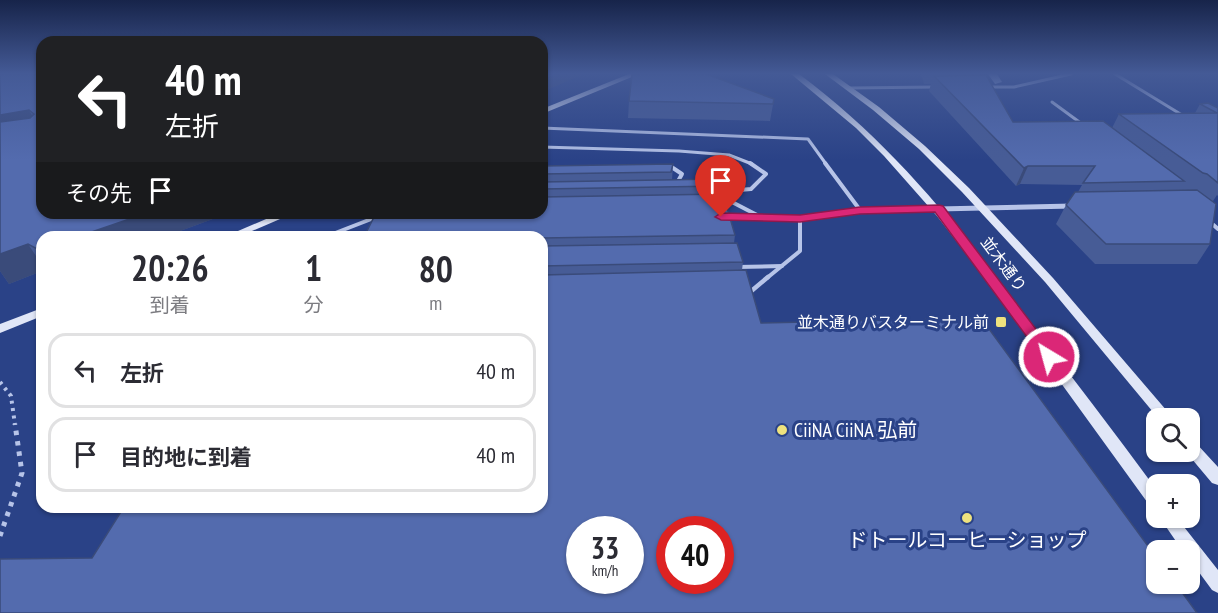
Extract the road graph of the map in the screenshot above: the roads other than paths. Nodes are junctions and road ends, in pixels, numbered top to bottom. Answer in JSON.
{"nodes":[{"id":1,"x":565,"y":103,"type":"edge"},
{"id":2,"x":832,"y":103,"type":"edge"},
{"id":3,"x":868,"y":103,"type":"edge"},
{"id":4,"x":1053,"y":103,"type":"edge"},
{"id":5,"x":1162,"y":103,"type":"edge"},
{"id":6,"x":548,"y":110,"type":"edge"},
{"id":7,"x":1183,"y":115,"type":"edge"},
{"id":8,"x":548,"y":128,"type":"edge"},
{"id":9,"x":1089,"y":129,"type":"edge"},
{"id":10,"x":548,"y":147,"type":"edge"},
{"id":11,"x":660,"y":167,"type":"edge"},
{"id":12,"x":675,"y":189,"type":"edge"},
{"id":13,"x":707,"y":193,"type":"edge"},
{"id":14,"x":718,"y":201,"type":"edge"},
{"id":15,"x":1081,"y":206,"type":"edge"},
{"id":16,"x":984,"y":207,"type":"junction"},
{"id":17,"x":939,"y":208,"type":"junction"},
{"id":18,"x":860,"y":210,"type":"junction"},
{"id":19,"x":759,"y":216,"type":"junction"},
{"id":20,"x":1203,"y":216,"type":"edge"},
{"id":21,"x":715,"y":217,"type":"edge"},
{"id":22,"x":800,"y":218,"type":"junction"},
{"id":23,"x":274,"y":219,"type":"edge"},
{"id":24,"x":371,"y":219,"type":"edge"},
{"id":25,"x":1218,"y":229,"type":"edge"},
{"id":26,"x":244,"y":231,"type":"edge"},
{"id":27,"x":340,"y":231,"type":"edge"},
{"id":28,"x":782,"y":266,"type":"junction"},
{"id":29,"x":726,"y":267,"type":"edge"},
{"id":30,"x":746,"y":295,"type":"edge"},
{"id":31,"x":36,"y":314,"type":"edge"},
{"id":32,"x":0,"y":329,"type":"edge"},
{"id":33,"x":1157,"y":408,"type":"edge"},
{"id":34,"x":1200,"y":457,"type":"edge"},
{"id":35,"x":1218,"y":478,"type":"edge"},
{"id":36,"x":1146,"y":487,"type":"edge"},
{"id":37,"x":1176,"y":528,"type":"edge"},
{"id":38,"x":1218,"y":584,"type":"edge"}],
"edges":[{"from":1,"to":6,"type":"street"},
{"from":2,"to":17,"type":"street","name":"並木通り"},
{"from":3,"to":16,"type":"street","name":"並木通り"},
{"from":4,"to":9,"type":"lane"},
{"from":5,"to":7,"type":"lane"},
{"from":8,"to":18,"type":"lane"},
{"from":10,"to":13,"type":"lane"},
{"from":11,"to":12,"type":"lane"},
{"from":14,"to":19,"type":"lane"},
{"from":15,"to":16,"type":"street"},
{"from":16,"to":17,"type":"street"},
{"from":16,"to":33,"type":"street","name":"並木通り"},
{"from":17,"to":18,"type":"lane"},
{"from":17,"to":36,"type":"street","name":"並木通り"},
{"from":18,"to":22,"type":"lane"},
{"from":19,"to":21,"type":"lane"},
{"from":19,"to":22,"type":"lane"},
{"from":20,"to":25,"type":"lane"},
{"from":22,"to":28,"type":"lane"},
{"from":23,"to":26,"type":"street"},
{"from":24,"to":27,"type":"lane"},
{"from":28,"to":29,"type":"lane"},
{"from":28,"to":30,"type":"lane"},
{"from":31,"to":32,"type":"street"},
{"from":34,"to":35,"type":"street"},
{"from":37,"to":38,"type":"street"}]}
